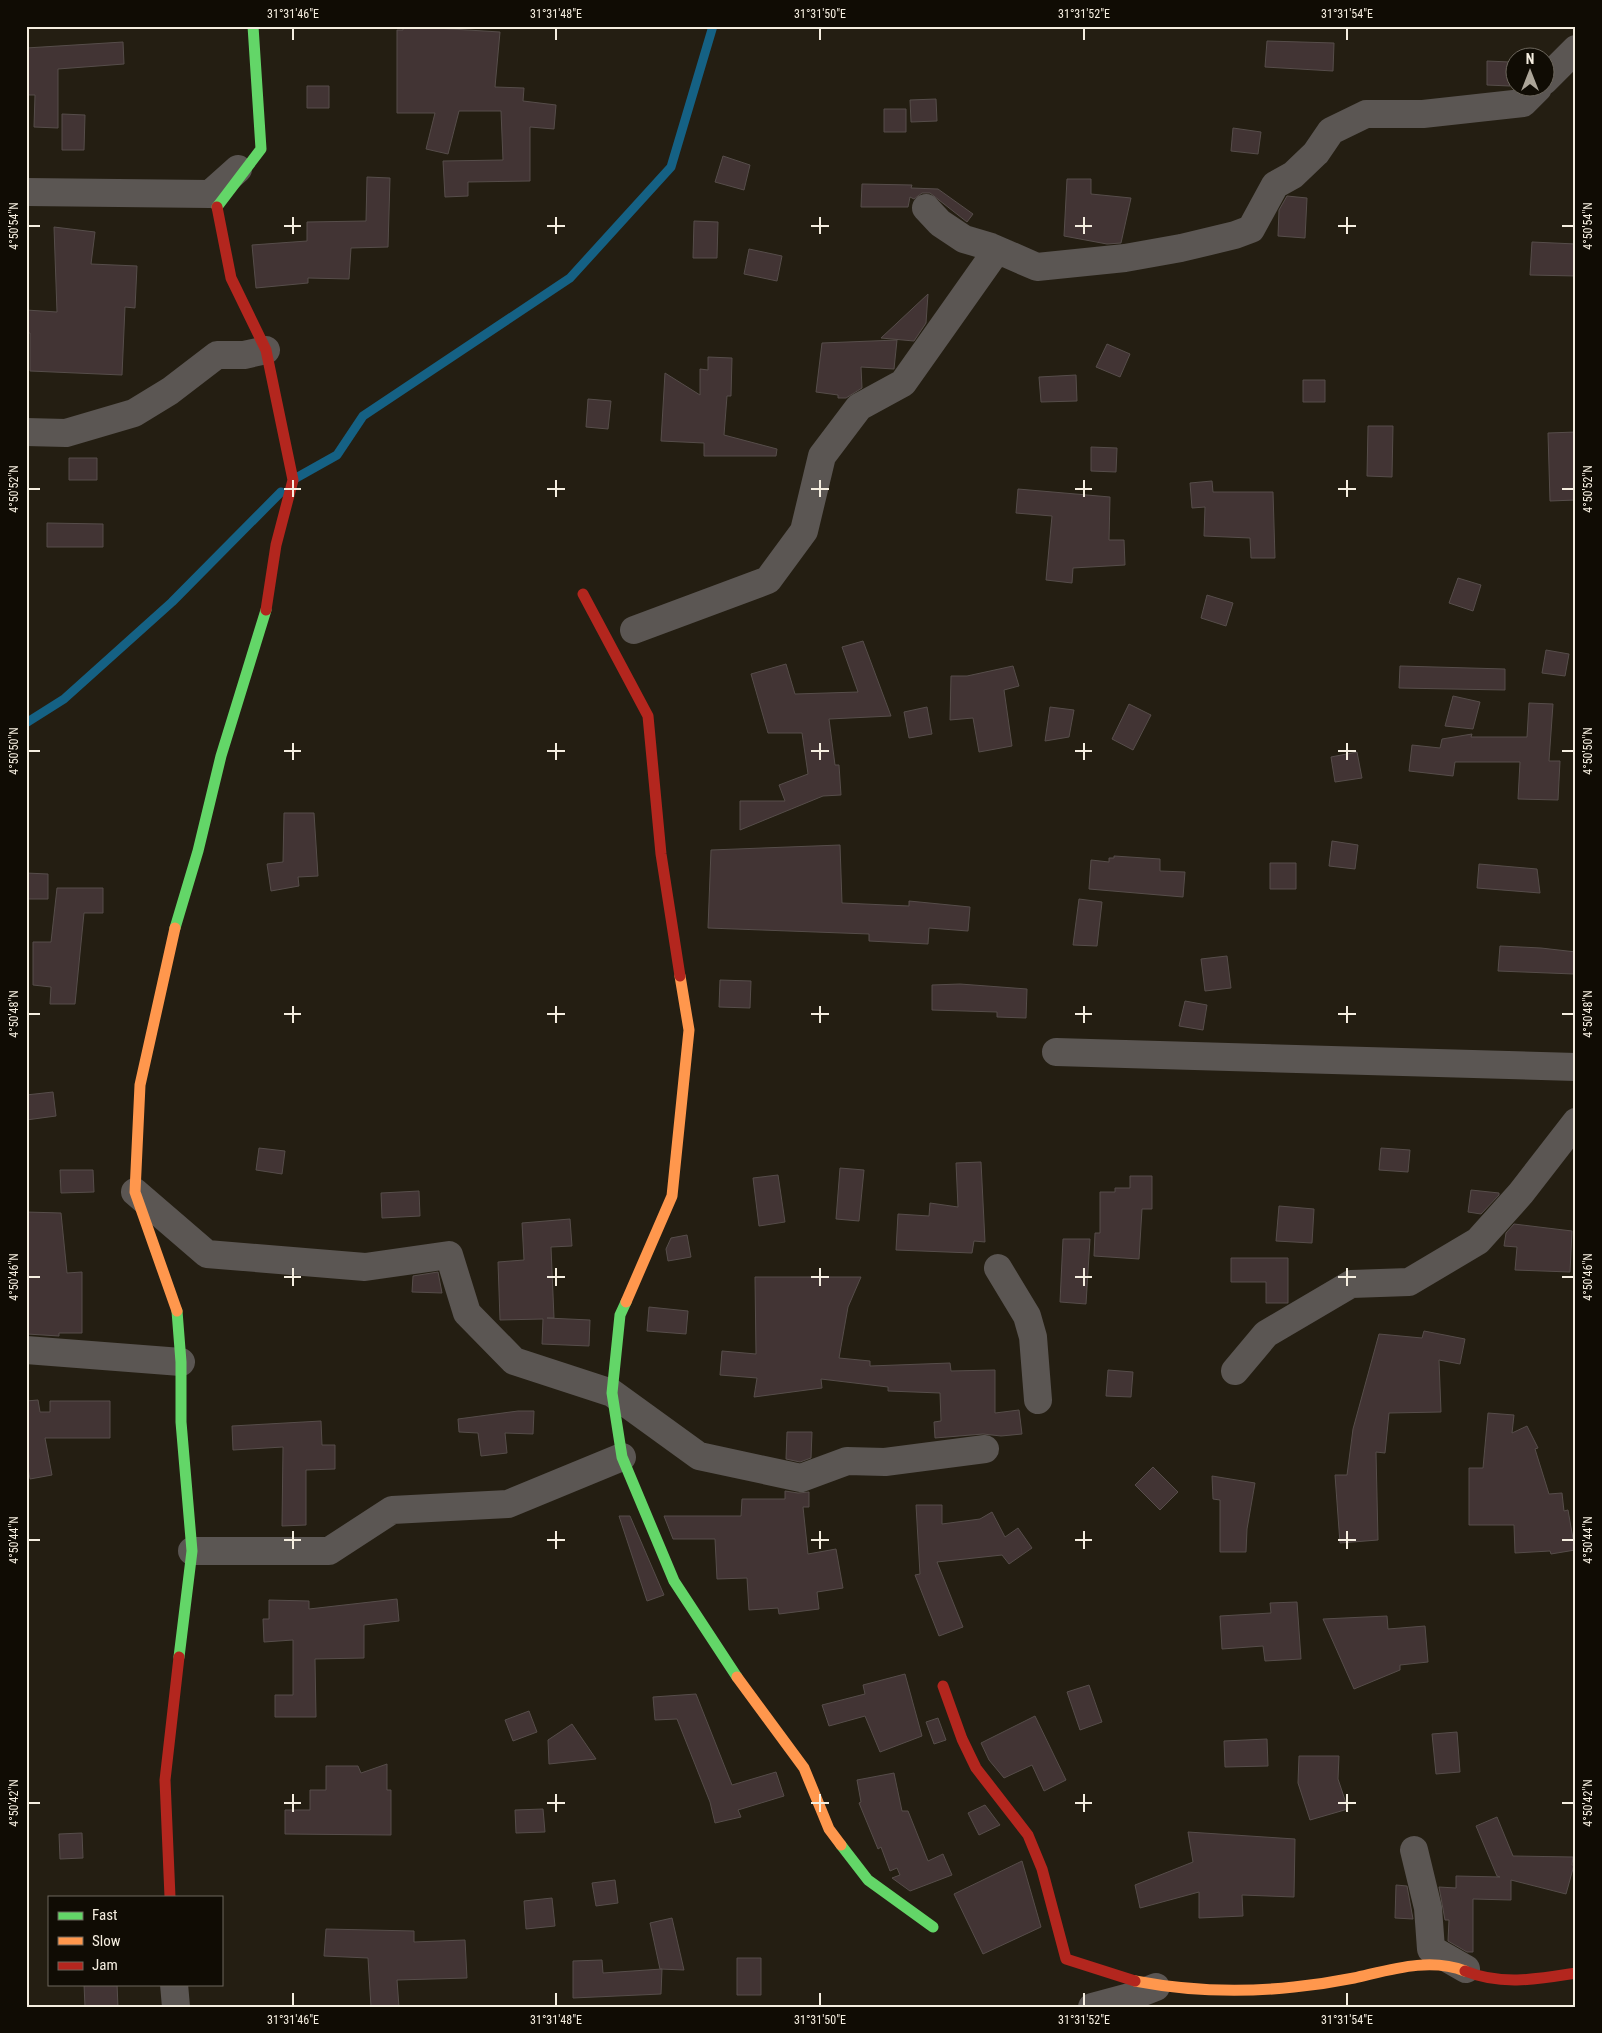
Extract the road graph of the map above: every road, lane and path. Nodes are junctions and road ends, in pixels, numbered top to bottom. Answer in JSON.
{"nodes":[{"id":1,"x":253,"y":26,"type":"edge"},
{"id":2,"x":1576,"y":49,"type":"edge"},
{"id":3,"x":1554,"y":71,"type":"edge"},
{"id":4,"x":1528,"y":98,"type":"edge"},
{"id":5,"x":262,"y":149,"type":"junction"},
{"id":6,"x":26,"y":192,"type":"edge"},
{"id":7,"x":926,"y":208,"type":"dead end"},
{"id":8,"x":997,"y":250,"type":"junction"},
{"id":9,"x":266,"y":350,"type":"junction"},
{"id":10,"x":26,"y":432,"type":"edge"},
{"id":11,"x":583,"y":594,"type":"dead end"},
{"id":12,"x":634,"y":630,"type":"dead end"},
{"id":13,"x":1056,"y":1052,"type":"dead end"},
{"id":14,"x":1576,"y":1067,"type":"edge"},
{"id":15,"x":1576,"y":1122,"type":"edge"},
{"id":16,"x":135,"y":1192,"type":"junction"},
{"id":17,"x":998,"y":1268,"type":"dead end"},
{"id":18,"x":26,"y":1350,"type":"edge"},
{"id":19,"x":181,"y":1362,"type":"junction"},
{"id":20,"x":1235,"y":1371,"type":"dead end"},
{"id":21,"x":612,"y":1393,"type":"junction"},
{"id":22,"x":1038,"y":1400,"type":"dead end"},
{"id":23,"x":985,"y":1450,"type":"dead end"},
{"id":24,"x":622,"y":1457,"type":"junction"},
{"id":25,"x":192,"y":1551,"type":"junction"},
{"id":26,"x":942,"y":1686,"type":"dead end"},
{"id":27,"x":1414,"y":1850,"type":"dead end"},
{"id":28,"x":170,"y":1896,"type":"edge"},
{"id":29,"x":933,"y":1927,"type":"dead end"},
{"id":30,"x":1576,"y":1973,"type":"edge"},
{"id":31,"x":1477,"y":1976,"type":"junction"},
{"id":32,"x":174,"y":1986,"type":"edge"},
{"id":33,"x":1156,"y":1987,"type":"junction"},
{"id":34,"x":176,"y":2007,"type":"edge"},
{"id":35,"x":1092,"y":2007,"type":"edge"}],
"edges":[{"from":1,"to":5,"type":"street"},
{"from":2,"to":3,"type":"street"},
{"from":4,"to":8,"type":"street"},
{"from":5,"to":6,"type":"street"},
{"from":5,"to":9,"type":"street"},
{"from":7,"to":8,"type":"street"},
{"from":8,"to":12,"type":"street"},
{"from":9,"to":10,"type":"street"},
{"from":9,"to":16,"type":"street"},
{"from":11,"to":21,"type":"street"},
{"from":13,"to":14,"type":"street"},
{"from":15,"to":20,"type":"street"},
{"from":16,"to":19,"type":"street"},
{"from":16,"to":21,"type":"street"},
{"from":17,"to":22,"type":"street"},
{"from":18,"to":19,"type":"street"},
{"from":19,"to":25,"type":"street"},
{"from":21,"to":23,"type":"street"},
{"from":21,"to":24,"type":"street"},
{"from":24,"to":25,"type":"street"},
{"from":24,"to":29,"type":"street"},
{"from":25,"to":28,"type":"street"},
{"from":26,"to":33,"type":"street"},
{"from":27,"to":31,"type":"street"},
{"from":30,"to":31,"type":"street"},
{"from":31,"to":33,"type":"street"},
{"from":32,"to":34,"type":"street"},
{"from":33,"to":35,"type":"street"}]}
